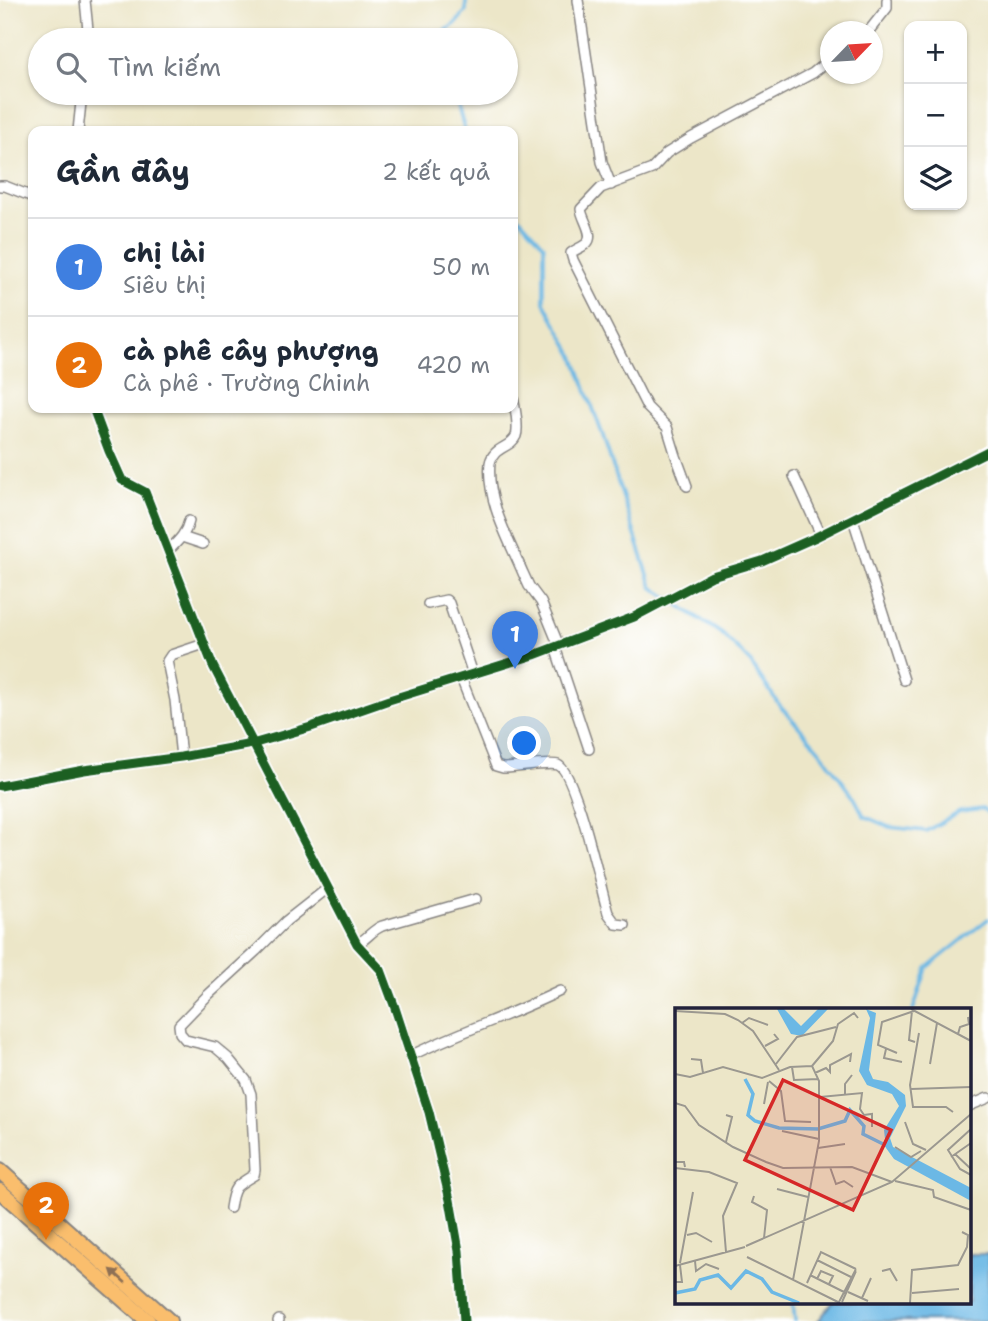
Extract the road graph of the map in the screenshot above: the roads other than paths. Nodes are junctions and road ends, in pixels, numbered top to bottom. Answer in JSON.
{"nodes":[{"id":1,"x":85,"y":0,"type":"edge"},
{"id":2,"x":578,"y":0,"type":"edge"},
{"id":3,"x":887,"y":0,"type":"edge"},
{"id":4,"x":877,"y":21,"type":"edge"},
{"id":5,"x":88,"y":28,"type":"edge"},
{"id":6,"x":820,"y":68,"type":"edge"},
{"id":7,"x":81,"y":105,"type":"edge"},
{"id":8,"x":79,"y":126,"type":"edge"},
{"id":9,"x":611,"y":185,"type":"junction"},
{"id":10,"x":0,"y":186,"type":"edge"},
{"id":11,"x":28,"y":195,"type":"edge"},
{"id":12,"x":95,"y":413,"type":"edge"},
{"id":13,"x":515,"y":413,"type":"edge"},
{"id":14,"x":988,"y":451,"type":"edge"},
{"id":15,"x":794,"y":476,"type":"dead end"},
{"id":16,"x":687,"y":486,"type":"dead end"},
{"id":17,"x":853,"y":519,"type":"junction"},
{"id":18,"x":189,"y":521,"type":"dead end"},
{"id":19,"x":821,"y":535,"type":"junction"},
{"id":20,"x":182,"y":537,"type":"junction"},
{"id":21,"x":203,"y":544,"type":"dead end"},
{"id":22,"x":169,"y":550,"type":"junction"},
{"id":23,"x":428,"y":604,"type":"dead end"},
{"id":24,"x":204,"y":644,"type":"junction"},
{"id":25,"x":557,"y":647,"type":"junction"},
{"id":26,"x":473,"y":674,"type":"junction"},
{"id":27,"x":461,"y":678,"type":"junction"},
{"id":28,"x":904,"y":680,"type":"dead end"},
{"id":29,"x":252,"y":744,"type":"junction"},
{"id":30,"x":589,"y":749,"type":"dead end"},
{"id":31,"x":181,"y":757,"type":"junction"},
{"id":32,"x":0,"y":786,"type":"edge"},
{"id":33,"x":328,"y":888,"type":"junction"},
{"id":34,"x":476,"y":899,"type":"dead end"},
{"id":35,"x":625,"y":925,"type":"dead end"},
{"id":36,"x":357,"y":944,"type":"junction"},
{"id":37,"x":560,"y":991,"type":"dead end"},
{"id":38,"x":410,"y":1056,"type":"junction"},
{"id":39,"x":988,"y":1098,"type":"edge"},
{"id":40,"x":970,"y":1106,"type":"edge"},
{"id":41,"x":0,"y":1171,"type":"edge"},
{"id":42,"x":0,"y":1191,"type":"edge"},
{"id":43,"x":230,"y":1208,"type":"dead end"},
{"id":44,"x":148,"y":1321,"type":"edge"},
{"id":45,"x":169,"y":1321,"type":"edge"},
{"id":46,"x":464,"y":1321,"type":"edge"}],
"edges":[{"from":1,"to":5,"type":"street"},
{"from":2,"to":9,"type":"street"},
{"from":3,"to":4,"type":"street"},
{"from":6,"to":9,"type":"street"},
{"from":7,"to":8,"type":"street"},
{"from":9,"to":16,"type":"street"},
{"from":10,"to":11,"type":"street"},
{"from":12,"to":22,"type":"street"},
{"from":13,"to":25,"type":"street"},
{"from":14,"to":17,"type":"street"},
{"from":15,"to":19,"type":"street"},
{"from":17,"to":19,"type":"street"},
{"from":17,"to":28,"type":"street"},
{"from":18,"to":20,"type":"street"},
{"from":19,"to":25,"type":"street"},
{"from":20,"to":21,"type":"street"},
{"from":20,"to":22,"type":"street"},
{"from":22,"to":24,"type":"street"},
{"from":23,"to":26,"type":"street"},
{"from":24,"to":29,"type":"street"},
{"from":24,"to":31,"type":"street"},
{"from":25,"to":26,"type":"street"},
{"from":25,"to":30,"type":"street"},
{"from":26,"to":27,"type":"street"},
{"from":27,"to":29,"type":"street"},
{"from":27,"to":35,"type":"street"},
{"from":29,"to":31,"type":"street"},
{"from":29,"to":33,"type":"street"},
{"from":31,"to":32,"type":"street"},
{"from":33,"to":36,"type":"street"},
{"from":33,"to":43,"type":"street"},
{"from":34,"to":36,"type":"street"},
{"from":36,"to":38,"type":"street"},
{"from":37,"to":38,"type":"street"},
{"from":38,"to":46,"type":"street"},
{"from":39,"to":40,"type":"street"},
{"from":45,"to":41,"type":"highway","one_way":true},
{"from":42,"to":44,"type":"highway"}]}
